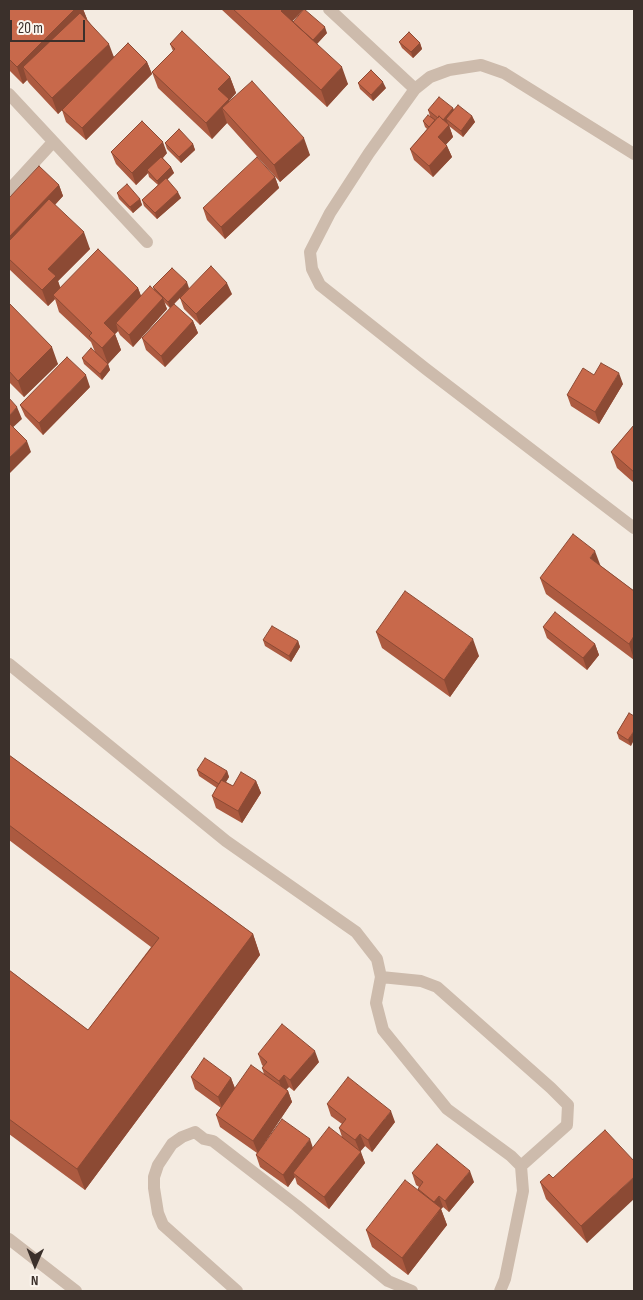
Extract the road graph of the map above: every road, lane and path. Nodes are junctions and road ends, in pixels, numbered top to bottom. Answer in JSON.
{"nodes":[{"id":1,"x":329,"y":9,"type":"edge"},
{"id":2,"x":415,"y":89,"type":"junction"},
{"id":3,"x":9,"y":94,"type":"edge"},
{"id":4,"x":54,"y":142,"type":"junction"},
{"id":5,"x":634,"y":154,"type":"edge"},
{"id":6,"x":9,"y":190,"type":"edge"},
{"id":7,"x":147,"y":242,"type":"dead end"},
{"id":8,"x":634,"y":528,"type":"edge"},
{"id":9,"x":9,"y":664,"type":"edge"},
{"id":10,"x":381,"y":977,"type":"junction"},
{"id":11,"x":521,"y":1166,"type":"junction"},
{"id":12,"x":9,"y":1239,"type":"edge"},
{"id":13,"x":76,"y":1291,"type":"edge"},
{"id":14,"x":237,"y":1291,"type":"edge"},
{"id":15,"x":412,"y":1291,"type":"edge"},
{"id":16,"x":500,"y":1291,"type":"edge"}],
"edges":[{"from":1,"to":2,"type":"street"},
{"from":2,"to":5,"type":"street"},
{"from":2,"to":8,"type":"street"},
{"from":3,"to":4,"type":"street"},
{"from":4,"to":6,"type":"street"},
{"from":4,"to":7,"type":"street"},
{"from":9,"to":10,"type":"street"},
{"from":10,"to":11,"type":"street"},
{"from":10,"to":11,"type":"street"},
{"from":11,"to":16,"type":"street"},
{"from":12,"to":13,"type":"street"},
{"from":14,"to":15,"type":"street"}]}
